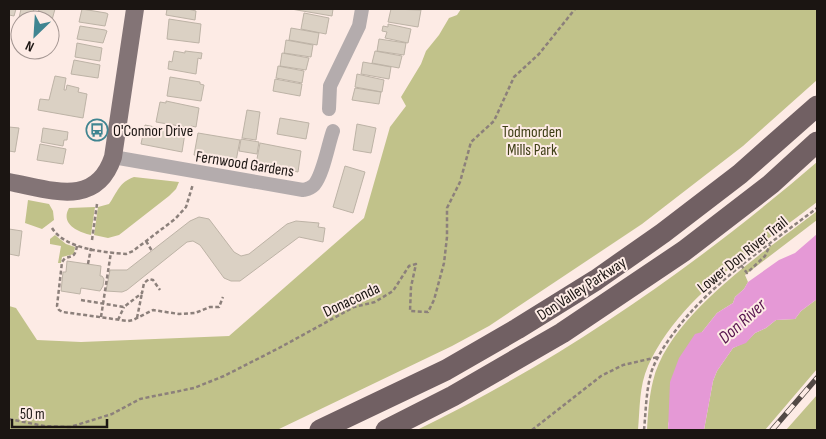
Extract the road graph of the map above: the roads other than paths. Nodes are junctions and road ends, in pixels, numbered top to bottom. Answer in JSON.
{"nodes":[{"id":1,"x":135,"y":9,"type":"edge"},
{"id":2,"x":362,"y":9,"type":"edge"},
{"id":3,"x":817,"y":106,"type":"edge"},
{"id":4,"x":329,"y":109,"type":"dead end"},
{"id":5,"x":333,"y":131,"type":"dead end"},
{"id":6,"x":817,"y":142,"type":"edge"},
{"id":7,"x":113,"y":158,"type":"junction"},
{"id":8,"x":9,"y":182,"type":"edge"},
{"id":9,"x":320,"y":430,"type":"edge"},
{"id":10,"x":386,"y":430,"type":"edge"}],
"edges":[{"from":1,"to":7,"type":"main road"},
{"from":2,"to":4,"type":"street"},
{"from":3,"to":9,"type":"highway","name":"Don Valley Parkway"},
{"from":5,"to":7,"type":"street","name":"Fernwood Gardens"},
{"from":6,"to":10,"type":"highway","name":"Don Valley Parkway"},
{"from":7,"to":8,"type":"main road"}]}
